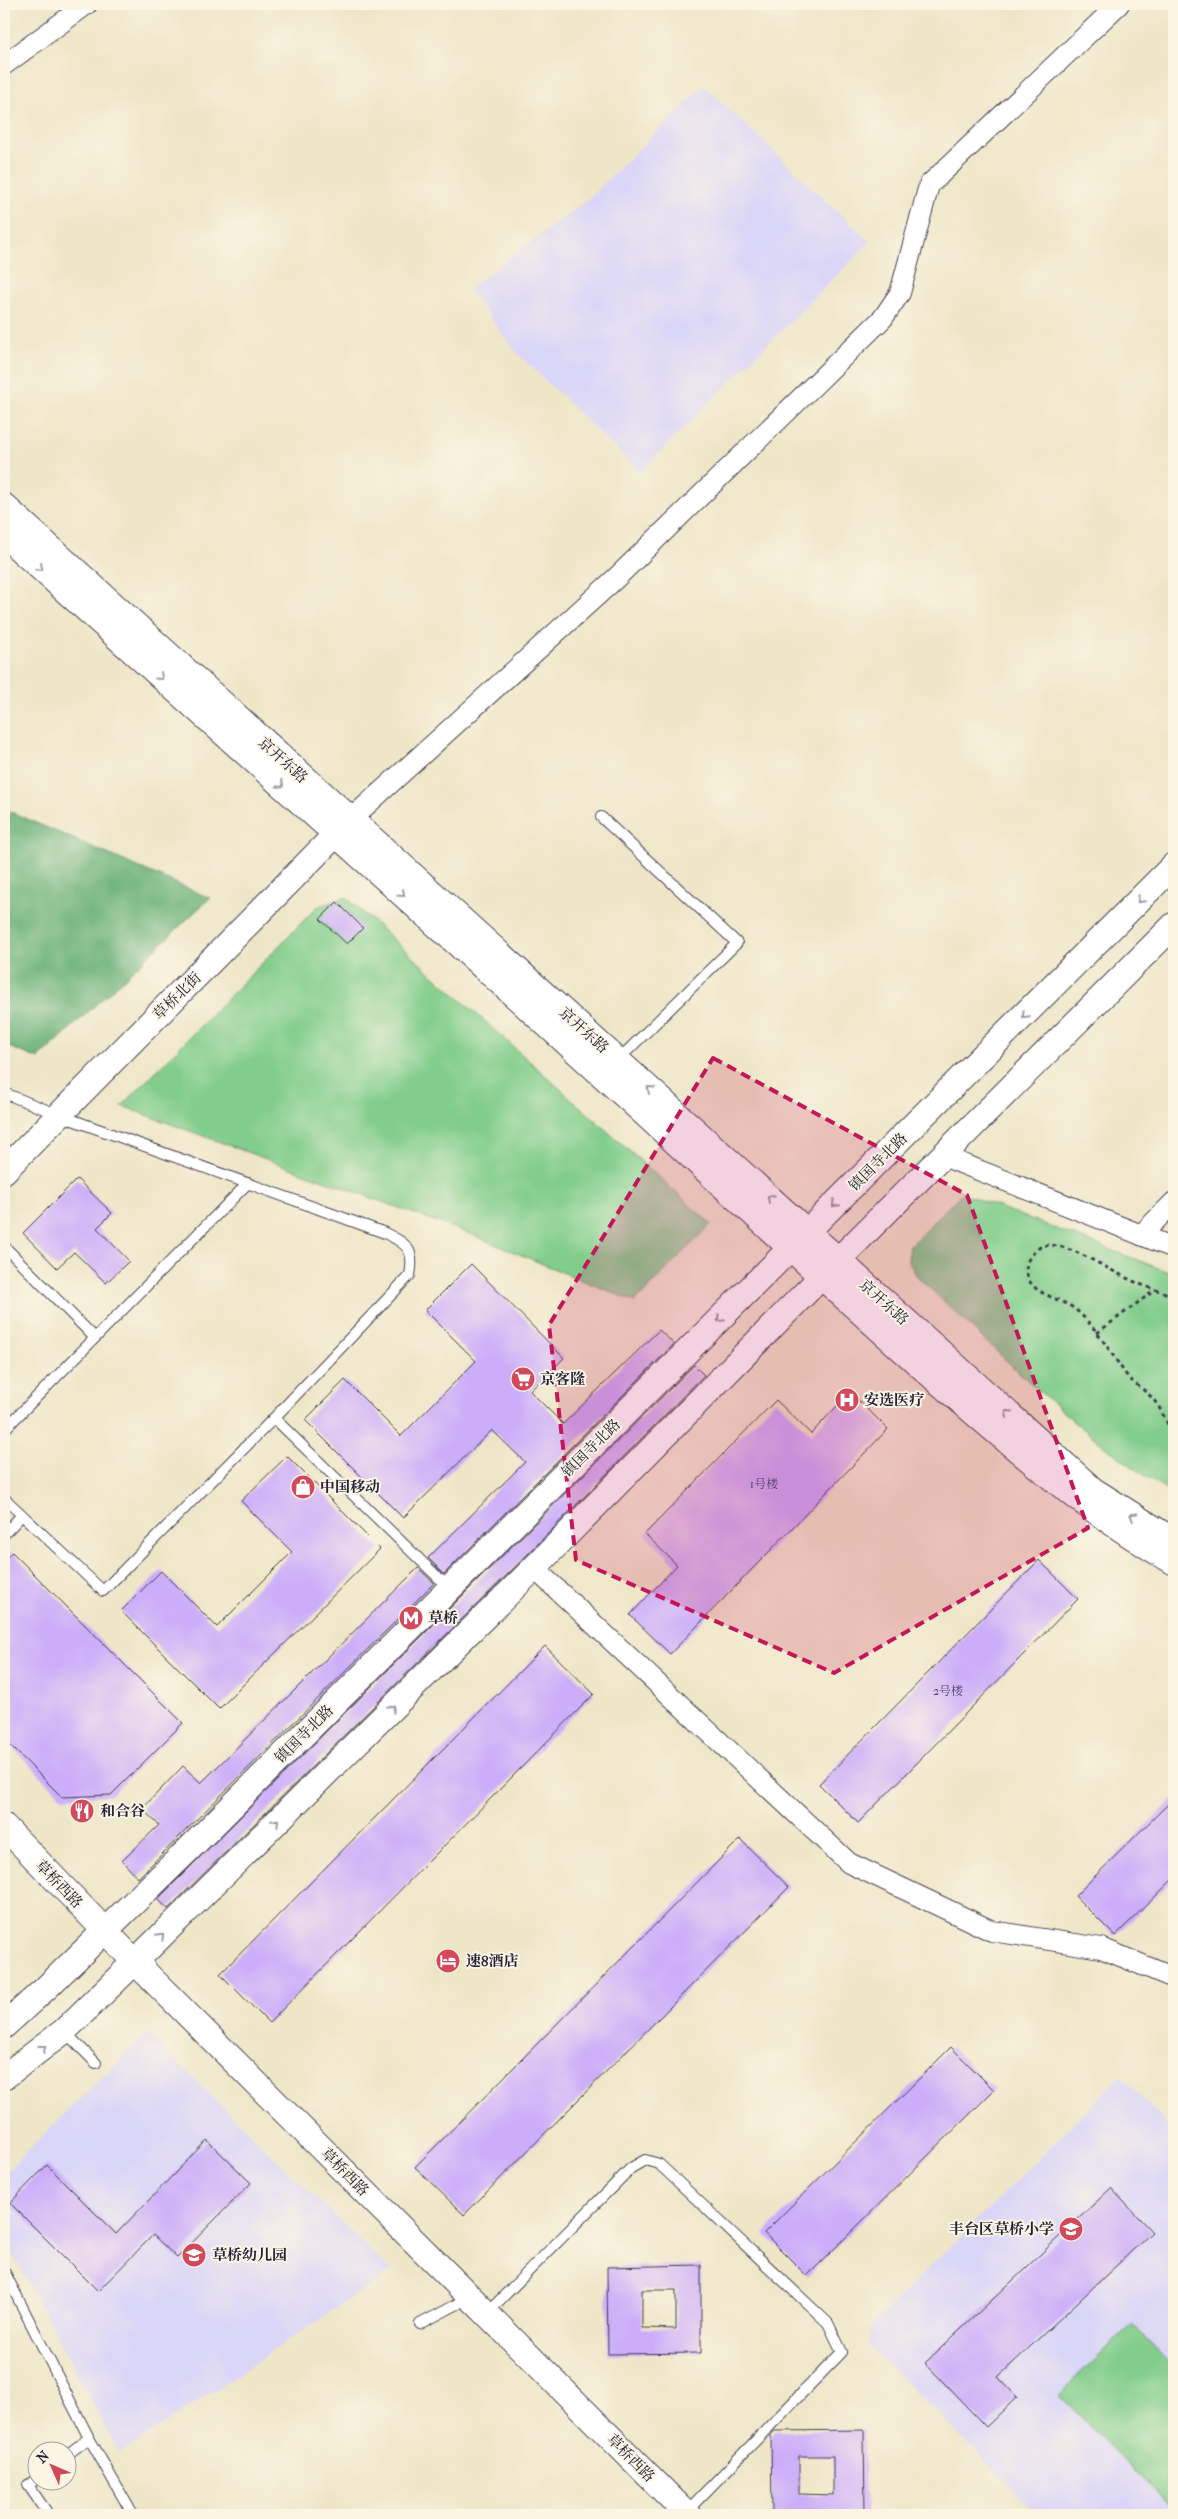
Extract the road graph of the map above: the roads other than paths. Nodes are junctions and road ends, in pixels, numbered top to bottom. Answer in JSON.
{"nodes":[{"id":1,"x":87,"y":4,"type":"edge"},
{"id":2,"x":1119,"y":4,"type":"edge"},
{"id":3,"x":4,"y":65,"type":"edge"},
{"id":4,"x":4,"y":506,"type":"edge"},
{"id":5,"x":4,"y":535,"type":"edge"},
{"id":6,"x":601,"y":817,"type":"dead end"},
{"id":7,"x":343,"y":828,"type":"junction"},
{"id":8,"x":1174,"y":866,"type":"edge"},
{"id":9,"x":1174,"y":925,"type":"edge"},
{"id":10,"x":611,"y":1068,"type":"junction"},
{"id":11,"x":4,"y":1093,"type":"edge"},
{"id":12,"x":59,"y":1115,"type":"junction"},
{"id":13,"x":943,"y":1156,"type":"junction"},
{"id":14,"x":4,"y":1171,"type":"edge"},
{"id":15,"x":248,"y":1183,"type":"junction"},
{"id":16,"x":1174,"y":1202,"type":"edge"},
{"id":17,"x":1141,"y":1235,"type":"junction"},
{"id":18,"x":799,"y":1240,"type":"junction"},
{"id":19,"x":4,"y":1246,"type":"edge"},
{"id":20,"x":1174,"y":1248,"type":"edge"},
{"id":21,"x":838,"y":1259,"type":"junction"},
{"id":22,"x":820,"y":1277,"type":"junction"},
{"id":23,"x":95,"y":1338,"type":"junction"},
{"id":24,"x":274,"y":1418,"type":"junction"},
{"id":25,"x":4,"y":1430,"type":"edge"},
{"id":26,"x":4,"y":1498,"type":"edge"},
{"id":27,"x":22,"y":1515,"type":"junction"},
{"id":28,"x":4,"y":1534,"type":"edge"},
{"id":29,"x":1174,"y":1541,"type":"edge"},
{"id":30,"x":1174,"y":1562,"type":"edge"},
{"id":31,"x":534,"y":1568,"type":"junction"},
{"id":32,"x":450,"y":1589,"type":"junction"},
{"id":33,"x":4,"y":1826,"type":"edge"},
{"id":34,"x":104,"y":1931,"type":"junction"},
{"id":35,"x":135,"y":1962,"type":"junction"},
{"id":36,"x":1174,"y":1978,"type":"edge"},
{"id":37,"x":4,"y":2026,"type":"edge"},
{"id":38,"x":64,"y":2031,"type":"junction"},
{"id":39,"x":96,"y":2063,"type":"dead end"},
{"id":40,"x":4,"y":2077,"type":"edge"},
{"id":41,"x":4,"y":2271,"type":"edge"},
{"id":42,"x":478,"y":2306,"type":"junction"},
{"id":43,"x":420,"y":2324,"type":"dead end"},
{"id":44,"x":89,"y":2438,"type":"junction"},
{"id":45,"x":78,"y":2446,"type":"edge"},
{"id":46,"x":33,"y":2492,"type":"edge"},
{"id":47,"x":687,"y":2514,"type":"edge"},
{"id":48,"x":49,"y":2515,"type":"edge"},
{"id":49,"x":133,"y":2515,"type":"edge"}],
"edges":[{"from":1,"to":3,"type":"street"},
{"from":2,"to":7,"type":"street"},
{"from":4,"to":7,"type":"street","name":"京开东路"},
{"from":5,"to":7,"type":"street","name":"京开东路","one_way":true},
{"from":6,"to":10,"type":"lane"},
{"from":7,"to":10,"type":"street","name":"京开东路"},
{"from":7,"to":12,"type":"street","name":"草桥北街"},
{"from":8,"to":18,"type":"street","name":"镇国寺北路","one_way":true},
{"from":9,"to":13,"type":"street"},
{"from":10,"to":18,"type":"street","name":"京开东路"},
{"from":11,"to":12,"type":"lane"},
{"from":12,"to":14,"type":"street","name":"草桥北街"},
{"from":12,"to":15,"type":"lane"},
{"from":13,"to":17,"type":"street"},
{"from":13,"to":21,"type":"street"},
{"from":15,"to":23,"type":"lane"},
{"from":15,"to":24,"type":"lane"},
{"from":16,"to":17,"type":"street"},
{"from":17,"to":20,"type":"street"},
{"from":18,"to":21,"type":"street","name":"京开东路"},
{"from":18,"to":22,"type":"street","name":"京开东路"},
{"from":18,"to":32,"type":"street","name":"镇国寺北路","one_way":true},
{"from":19,"to":23,"type":"lane"},
{"from":21,"to":22,"type":"street"},
{"from":29,"to":21,"type":"street","name":"京开东路","one_way":true},
{"from":22,"to":30,"type":"street","name":"京开东路"},
{"from":22,"to":31,"type":"street"},
{"from":23,"to":25,"type":"lane"},
{"from":24,"to":27,"type":"lane"},
{"from":24,"to":32,"type":"lane"},
{"from":26,"to":27,"type":"lane"},
{"from":27,"to":28,"type":"lane"},
{"from":35,"to":31,"type":"street","one_way":true},
{"from":31,"to":36,"type":"street"},
{"from":32,"to":34,"type":"street","name":"镇国寺北路"},
{"from":33,"to":34,"type":"street","name":"草桥西路"},
{"from":34,"to":35,"type":"street","name":"草桥西路"},
{"from":34,"to":37,"type":"street","name":"镇国寺北路"},
{"from":35,"to":38,"type":"street"},
{"from":35,"to":42,"type":"street","name":"草桥西路"},
{"from":38,"to":39,"type":"lane"},
{"from":40,"to":38,"type":"street","one_way":true},
{"from":41,"to":44,"type":"lane"},
{"from":42,"to":43,"type":"lane"},
{"from":42,"to":47,"type":"street","name":"草桥西路"},
{"from":42,"to":47,"type":"lane"},
{"from":44,"to":45,"type":"lane"},
{"from":44,"to":49,"type":"lane"},
{"from":46,"to":48,"type":"lane"}]}
